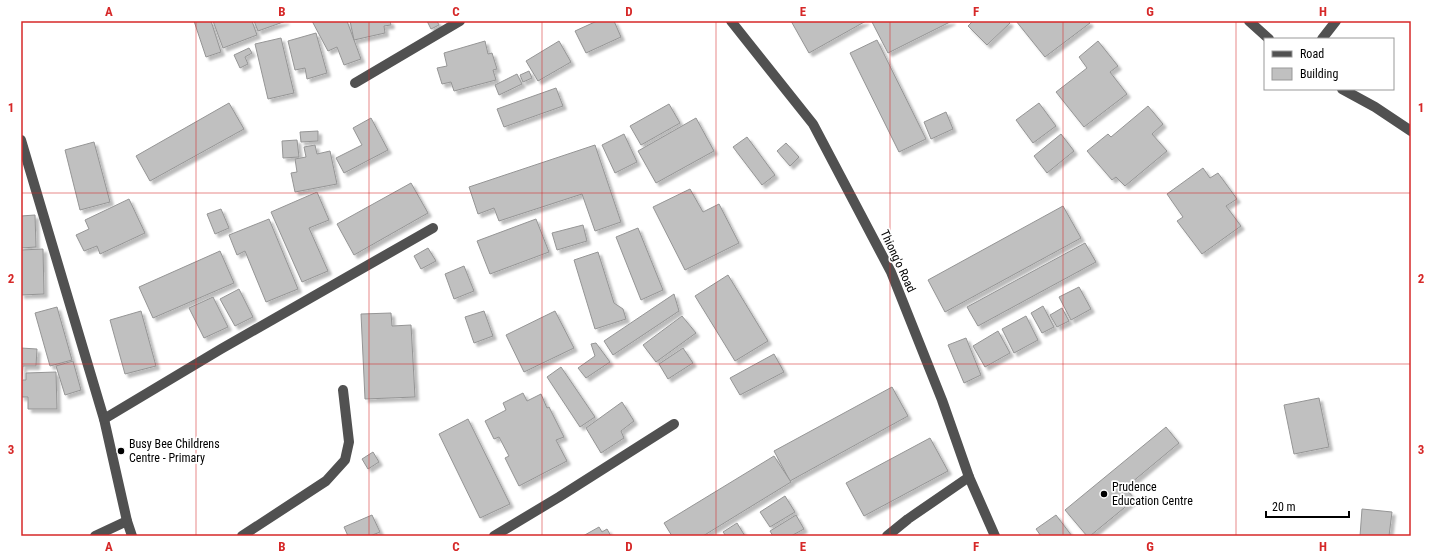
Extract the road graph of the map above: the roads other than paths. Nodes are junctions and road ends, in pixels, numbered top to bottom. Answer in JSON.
{"nodes":[{"id":1,"x":460,"y":21,"type":"edge"},
{"id":2,"x":731,"y":21,"type":"edge"},
{"id":3,"x":1249,"y":21,"type":"edge"},
{"id":4,"x":1336,"y":21,"type":"edge"},
{"id":5,"x":1268,"y":38,"type":"edge"},
{"id":6,"x":1323,"y":38,"type":"edge"},
{"id":7,"x":355,"y":83,"type":"dead end"},
{"id":8,"x":1344,"y":90,"type":"edge"},
{"id":9,"x":1411,"y":131,"type":"edge"},
{"id":10,"x":21,"y":140,"type":"edge"},
{"id":11,"x":432,"y":228,"type":"dead end"},
{"id":12,"x":343,"y":390,"type":"dead end"},
{"id":13,"x":104,"y":419,"type":"junction"},
{"id":14,"x":674,"y":424,"type":"dead end"},
{"id":15,"x":969,"y":476,"type":"junction"},
{"id":16,"x":127,"y":520,"type":"junction"},
{"id":17,"x":95,"y":536,"type":"edge"},
{"id":18,"x":132,"y":536,"type":"edge"},
{"id":19,"x":242,"y":536,"type":"edge"},
{"id":20,"x":494,"y":536,"type":"edge"},
{"id":21,"x":887,"y":536,"type":"edge"},
{"id":22,"x":995,"y":536,"type":"edge"}],
"edges":[{"from":1,"to":7,"type":"street"},
{"from":2,"to":15,"type":"street","name":"Thiong'o Road"},
{"from":3,"to":5,"type":"street"},
{"from":4,"to":6,"type":"street"},
{"from":8,"to":9,"type":"street"},
{"from":10,"to":13,"type":"street"},
{"from":11,"to":13,"type":"street"},
{"from":12,"to":19,"type":"street"},
{"from":13,"to":16,"type":"street"},
{"from":14,"to":20,"type":"street"},
{"from":15,"to":21,"type":"street"},
{"from":15,"to":22,"type":"street","name":"Thiong'o Road"},
{"from":16,"to":17,"type":"street"},
{"from":16,"to":18,"type":"street"}]}
